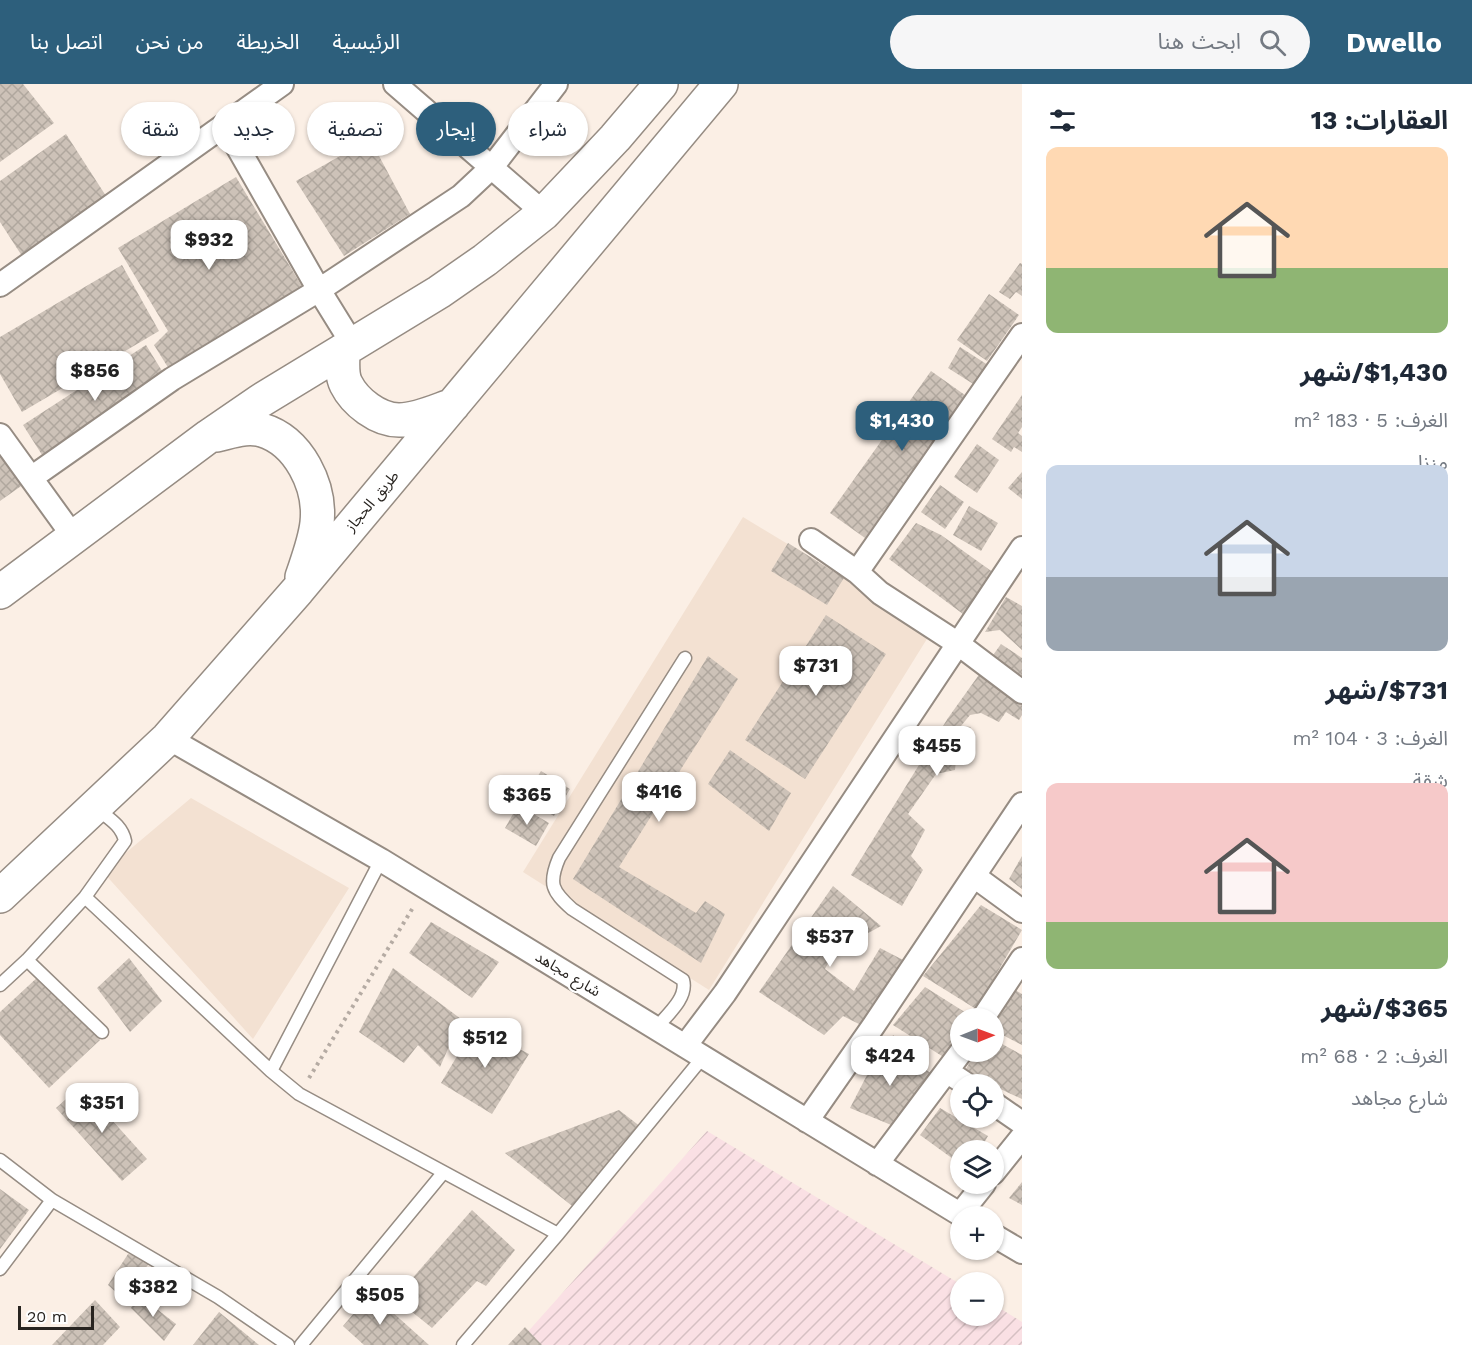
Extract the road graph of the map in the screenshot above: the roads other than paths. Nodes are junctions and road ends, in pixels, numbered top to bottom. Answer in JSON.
{"nodes":[{"id":1,"x":395,"y":84,"type":"edge"},
{"id":2,"x":556,"y":84,"type":"edge"},
{"id":3,"x":661,"y":84,"type":"edge"},
{"id":4,"x":721,"y":84,"type":"edge"},
{"id":5,"x":271,"y":87,"type":"edge"},
{"id":6,"x":253,"y":102,"type":"edge"},
{"id":7,"x":212,"y":134,"type":"edge"},
{"id":8,"x":243,"y":156,"type":"edge"},
{"id":9,"x":492,"y":167,"type":"junction"},
{"id":10,"x":544,"y":213,"type":"junction"},
{"id":11,"x":0,"y":285,"type":"edge"},
{"id":12,"x":319,"y":290,"type":"junction"},
{"id":13,"x":1022,"y":335,"type":"edge"},
{"id":14,"x":348,"y":348,"type":"junction"},
{"id":15,"x":453,"y":405,"type":"junction"},
{"id":16,"x":0,"y":435,"type":"edge"},
{"id":17,"x":209,"y":436,"type":"junction"},
{"id":18,"x":31,"y":478,"type":"junction"},
{"id":19,"x":73,"y":536,"type":"junction"},
{"id":20,"x":811,"y":540,"type":"dead end"},
{"id":21,"x":1022,"y":548,"type":"edge"},
{"id":22,"x":857,"y":572,"type":"junction"},
{"id":23,"x":298,"y":590,"type":"junction"},
{"id":24,"x":0,"y":592,"type":"edge"},
{"id":25,"x":957,"y":643,"type":"junction"},
{"id":26,"x":686,"y":658,"type":"dead end"},
{"id":27,"x":1022,"y":692,"type":"edge"},
{"id":28,"x":168,"y":738,"type":"junction"},
{"id":29,"x":1022,"y":804,"type":"edge"},
{"id":30,"x":96,"y":808,"type":"junction"},
{"id":31,"x":381,"y":860,"type":"junction"},
{"id":32,"x":974,"y":876,"type":"junction"},
{"id":33,"x":0,"y":896,"type":"edge"},
{"id":34,"x":85,"y":897,"type":"junction"},
{"id":35,"x":1022,"y":911,"type":"edge"},
{"id":36,"x":1022,"y":959,"type":"edge"},
{"id":37,"x":27,"y":960,"type":"junction"},
{"id":38,"x":0,"y":985,"type":"edge"},
{"id":39,"x":990,"y":1008,"type":"edge"},
{"id":40,"x":656,"y":1028,"type":"junction"},
{"id":41,"x":102,"y":1032,"type":"dead end"},
{"id":42,"x":694,"y":1051,"type":"junction"},
{"id":43,"x":270,"y":1071,"type":"junction"},
{"id":44,"x":950,"y":1086,"type":"edge"},
{"id":45,"x":1004,"y":1111,"type":"edge"},
{"id":46,"x":807,"y":1121,"type":"junction"},
{"id":47,"x":1022,"y":1123,"type":"edge"},
{"id":48,"x":1022,"y":1137,"type":"edge"},
{"id":49,"x":1004,"y":1159,"type":"edge"},
{"id":50,"x":0,"y":1160,"type":"edge"},
{"id":51,"x":877,"y":1164,"type":"junction"},
{"id":52,"x":443,"y":1173,"type":"junction"},
{"id":53,"x":52,"y":1200,"type":"junction"},
{"id":54,"x":950,"y":1208,"type":"edge"},
{"id":55,"x":558,"y":1234,"type":"junction"},
{"id":56,"x":1004,"y":1241,"type":"edge"},
{"id":57,"x":1022,"y":1252,"type":"edge"},
{"id":58,"x":0,"y":1269,"type":"edge"},
{"id":59,"x":288,"y":1345,"type":"edge"},
{"id":60,"x":301,"y":1345,"type":"edge"},
{"id":61,"x":463,"y":1345,"type":"edge"}],
"edges":[{"from":1,"to":9,"type":"street"},
{"from":2,"to":9,"type":"street"},
{"from":3,"to":10,"type":"main road"},
{"from":4,"to":15,"type":"main road","name":"طريق الحجاز"},
{"from":5,"to":6,"type":"street"},
{"from":7,"to":11,"type":"street"},
{"from":8,"to":12,"type":"street"},
{"from":9,"to":10,"type":"street"},
{"from":9,"to":12,"type":"street"},
{"from":10,"to":14,"type":"main road"},
{"from":12,"to":14,"type":"street"},
{"from":12,"to":18,"type":"street"},
{"from":13,"to":22,"type":"street"},
{"from":14,"to":15,"type":"main road"},
{"from":14,"to":17,"type":"main road"},
{"from":15,"to":23,"type":"main road","name":"طريق الحجاز"},
{"from":16,"to":18,"type":"street"},
{"from":17,"to":19,"type":"main road"},
{"from":17,"to":23,"type":"main road"},
{"from":18,"to":19,"type":"street"},
{"from":19,"to":24,"type":"main road"},
{"from":20,"to":22,"type":"street"},
{"from":21,"to":25,"type":"street"},
{"from":22,"to":25,"type":"street"},
{"from":23,"to":28,"type":"main road","name":"طريق الحجاز"},
{"from":25,"to":27,"type":"street"},
{"from":25,"to":42,"type":"street"},
{"from":26,"to":40,"type":"lane"},
{"from":28,"to":30,"type":"main road","name":"طريق الحجاز"},
{"from":28,"to":31,"type":"street","name":"شارع مجاهد"},
{"from":29,"to":32,"type":"street"},
{"from":30,"to":33,"type":"main road","name":"طريق الحجاز"},
{"from":30,"to":34,"type":"lane"},
{"from":31,"to":40,"type":"street","name":"شارع مجاهد"},
{"from":31,"to":43,"type":"lane"},
{"from":32,"to":35,"type":"street"},
{"from":32,"to":46,"type":"street"},
{"from":34,"to":37,"type":"lane"},
{"from":34,"to":43,"type":"lane"},
{"from":36,"to":39,"type":"street"},
{"from":37,"to":38,"type":"lane"},
{"from":37,"to":41,"type":"lane"},
{"from":40,"to":42,"type":"street","name":"شارع مجاهد"},
{"from":42,"to":46,"type":"street","name":"شارع مجاهد"},
{"from":42,"to":55,"type":"lane"},
{"from":43,"to":52,"type":"lane"},
{"from":44,"to":51,"type":"street"},
{"from":45,"to":47,"type":"street"},
{"from":46,"to":51,"type":"street","name":"شارع مجاهد"},
{"from":48,"to":49,"type":"street"},
{"from":50,"to":53,"type":"lane"},
{"from":51,"to":54,"type":"street","name":"شارع مجاهد"},
{"from":52,"to":55,"type":"lane"},
{"from":52,"to":60,"type":"lane"},
{"from":53,"to":58,"type":"lane"},
{"from":53,"to":59,"type":"lane"},
{"from":55,"to":61,"type":"lane"},
{"from":56,"to":57,"type":"street"}]}
